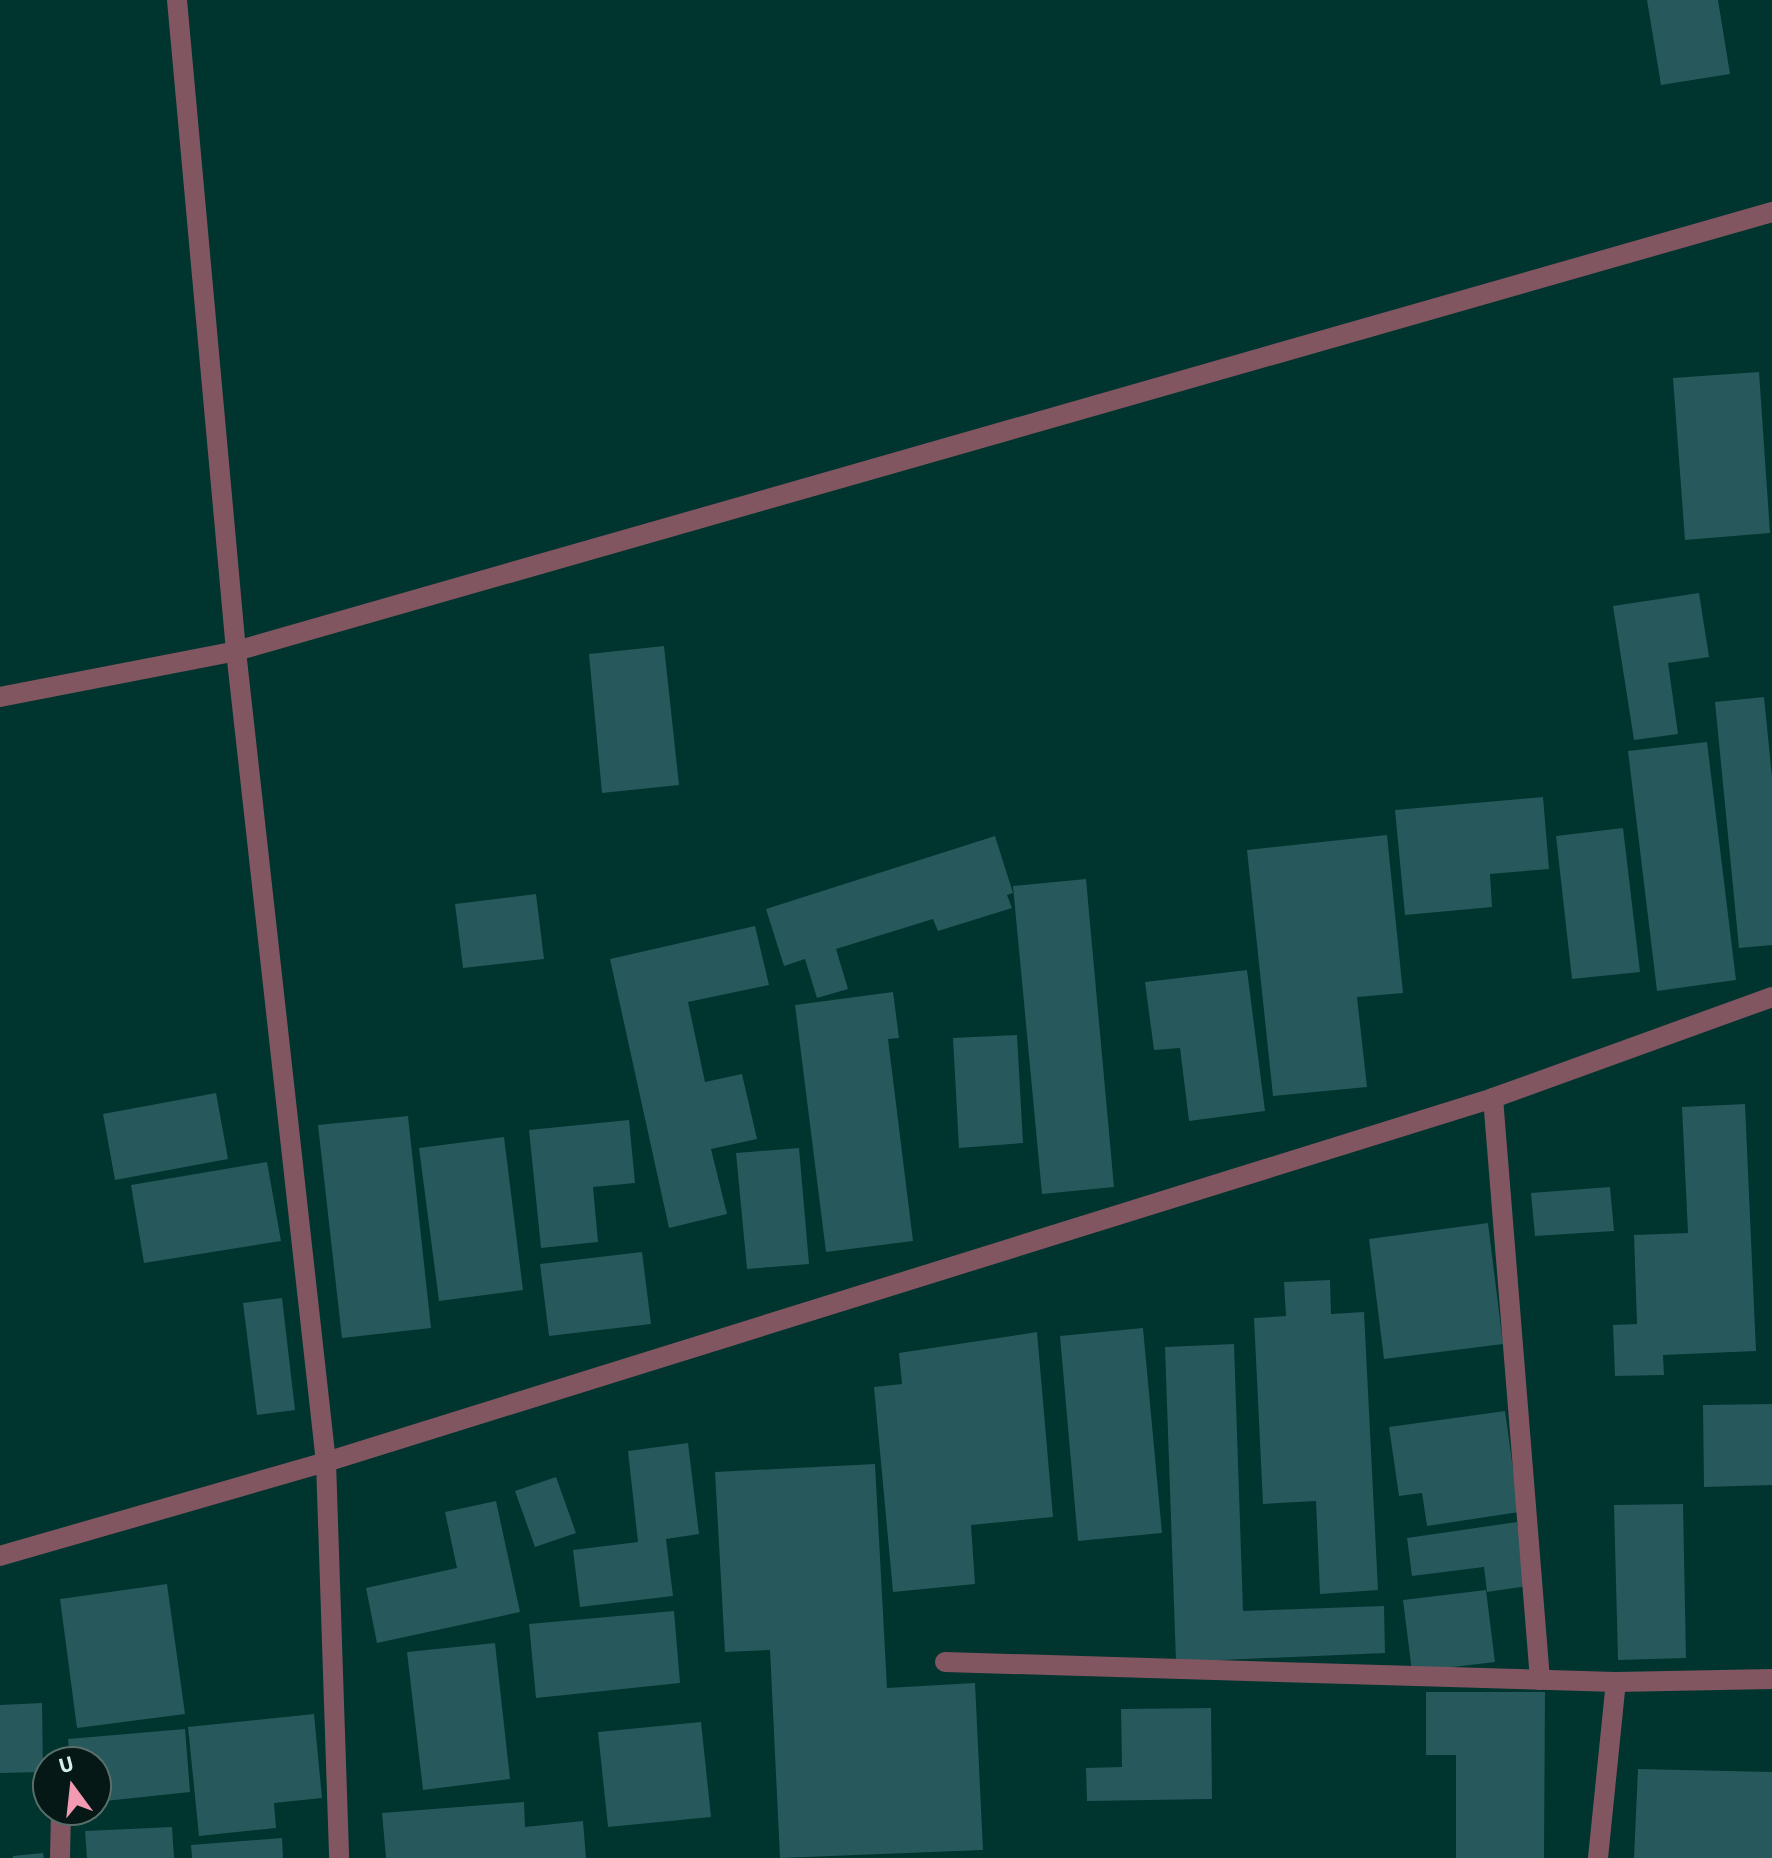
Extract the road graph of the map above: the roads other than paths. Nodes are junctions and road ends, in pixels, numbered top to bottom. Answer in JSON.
{"nodes":[{"id":1,"x":177,"y":0,"type":"edge"},
{"id":2,"x":1772,"y":212,"type":"edge"},
{"id":3,"x":236,"y":651,"type":"junction"},
{"id":4,"x":0,"y":697,"type":"edge"},
{"id":5,"x":1772,"y":997,"type":"edge"},
{"id":6,"x":1493,"y":1098,"type":"junction"},
{"id":7,"x":326,"y":1462,"type":"junction"},
{"id":8,"x":0,"y":1556,"type":"edge"},
{"id":9,"x":945,"y":1662,"type":"dead end"},
{"id":10,"x":1772,"y":1679,"type":"edge"},
{"id":11,"x":1540,"y":1680,"type":"junction"},
{"id":12,"x":1616,"y":1682,"type":"junction"},
{"id":13,"x":61,"y":1826,"type":"edge"},
{"id":14,"x":60,"y":1858,"type":"edge"},
{"id":15,"x":339,"y":1858,"type":"edge"},
{"id":16,"x":1598,"y":1858,"type":"edge"}],
"edges":[{"from":1,"to":3,"type":"street"},
{"from":2,"to":3,"type":"street"},
{"from":3,"to":4,"type":"street"},
{"from":3,"to":7,"type":"street"},
{"from":5,"to":6,"type":"street"},
{"from":6,"to":7,"type":"street"},
{"from":6,"to":11,"type":"street"},
{"from":7,"to":8,"type":"street"},
{"from":7,"to":15,"type":"street"},
{"from":9,"to":11,"type":"street"},
{"from":10,"to":12,"type":"street"},
{"from":11,"to":12,"type":"street"},
{"from":12,"to":16,"type":"street"},
{"from":13,"to":14,"type":"street"}]}
